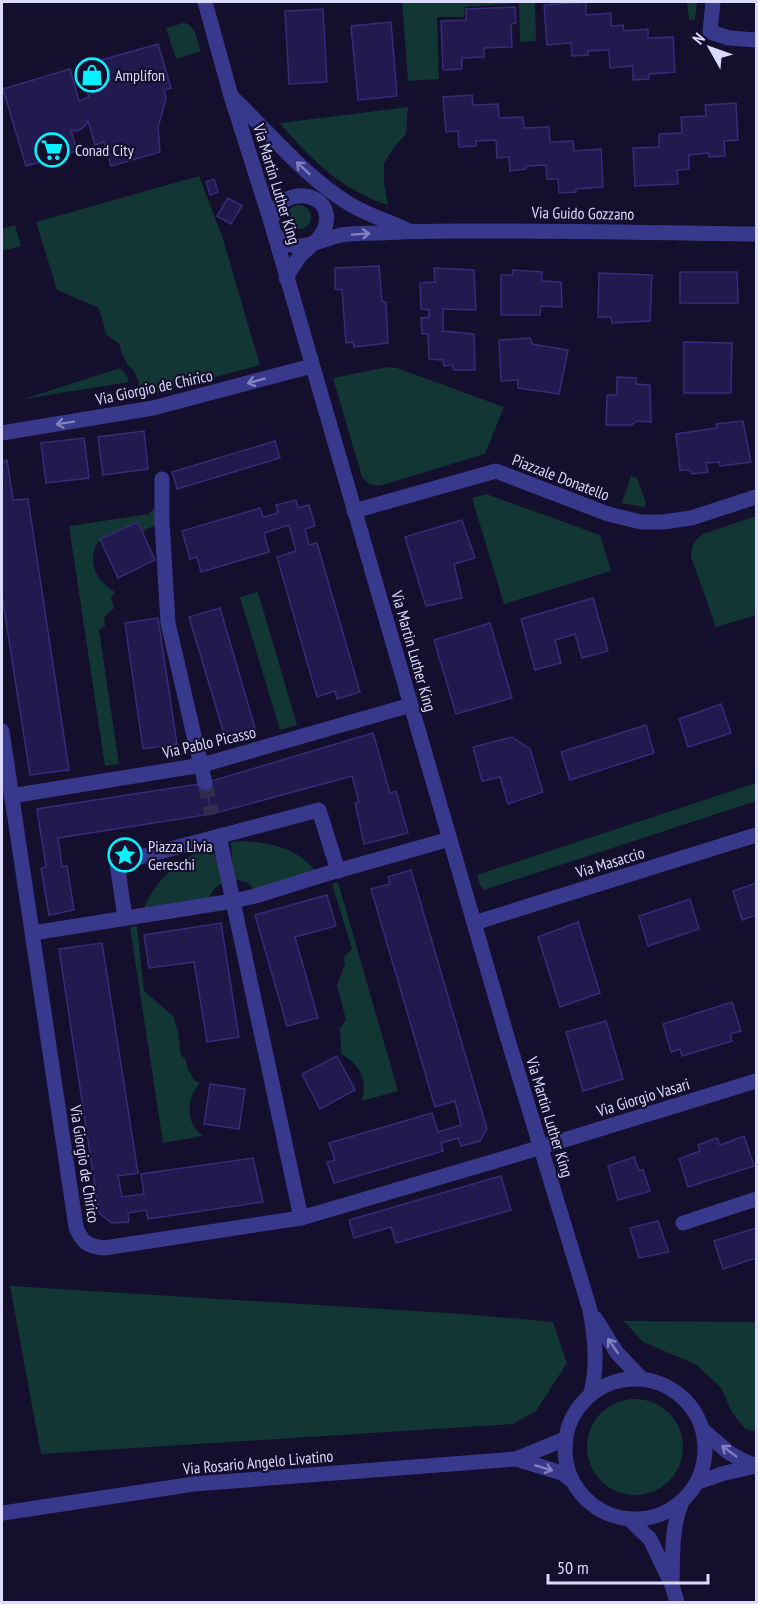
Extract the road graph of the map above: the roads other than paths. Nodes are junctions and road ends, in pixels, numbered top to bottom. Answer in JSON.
{"nodes":[{"id":1,"x":205,"y":2,"type":"edge"},
{"id":2,"x":713,"y":2,"type":"edge"},
{"id":3,"x":756,"y":40,"type":"edge"},
{"id":4,"x":231,"y":96,"type":"junction"},
{"id":5,"x":319,"y":202,"type":"junction"},
{"id":6,"x":349,"y":204,"type":"junction"},
{"id":7,"x":272,"y":227,"type":"junction"},
{"id":8,"x":410,"y":231,"type":"junction"},
{"id":9,"x":756,"y":234,"type":"edge"},
{"id":10,"x":314,"y":243,"type":"junction"},
{"id":11,"x":286,"y":278,"type":"junction"},
{"id":12,"x":312,"y":366,"type":"junction"},
{"id":13,"x":2,"y":433,"type":"edge"},
{"id":14,"x":162,"y":479,"type":"dead end"},
{"id":15,"x":756,"y":497,"type":"edge"},
{"id":16,"x":354,"y":512,"type":"junction"},
{"id":17,"x":411,"y":705,"type":"junction"},
{"id":18,"x":2,"y":731,"type":"edge"},
{"id":19,"x":202,"y":765,"type":"junction"},
{"id":20,"x":205,"y":783,"type":"tunnel mouth"},
{"id":21,"x":11,"y":796,"type":"junction"},
{"id":22,"x":756,"y":835,"type":"edge"},
{"id":23,"x":219,"y":836,"type":"junction"},
{"id":24,"x":450,"y":839,"type":"junction"},
{"id":25,"x":338,"y":871,"type":"junction"},
{"id":26,"x":233,"y":901,"type":"junction"},
{"id":27,"x":125,"y":918,"type":"junction"},
{"id":28,"x":474,"y":923,"type":"junction"},
{"id":29,"x":33,"y":933,"type":"junction"},
{"id":30,"x":756,"y":1081,"type":"edge"},
{"id":31,"x":540,"y":1147,"type":"junction"},
{"id":32,"x":756,"y":1199,"type":"edge"},
{"id":33,"x":301,"y":1218,"type":"junction"},
{"id":34,"x":683,"y":1223,"type":"dead end"},
{"id":35,"x":590,"y":1310,"type":"junction"},
{"id":36,"x":641,"y":1378,"type":"junction"},
{"id":37,"x":591,"y":1393,"type":"junction"},
{"id":38,"x":704,"y":1431,"type":"junction"},
{"id":39,"x":565,"y":1439,"type":"junction"},
{"id":40,"x":516,"y":1459,"type":"junction"},
{"id":41,"x":756,"y":1466,"type":"edge"},
{"id":42,"x":571,"y":1480,"type":"junction"},
{"id":43,"x":698,"y":1482,"type":"junction"},
{"id":44,"x":683,"y":1501,"type":"junction"},
{"id":45,"x":3,"y":1513,"type":"dead end"},
{"id":46,"x":629,"y":1519,"type":"junction"},
{"id":47,"x":672,"y":1585,"type":"junction"},
{"id":48,"x":677,"y":1602,"type":"edge"}],
"edges":[{"from":1,"to":4,"type":"street","name":"Via Martin Luther King"},
{"from":2,"to":3,"type":"street"},
{"from":6,"to":4,"type":"street","name":"Via Guido Gozzano","one_way":true},
{"from":4,"to":7,"type":"street","name":"Via Martin Luther King"},
{"from":5,"to":6,"type":"street","name":"Via Guido Gozzano"},
{"from":5,"to":7,"type":"street","name":"Via Guido Gozzano"},
{"from":5,"to":10,"type":"street"},
{"from":6,"to":8,"type":"street","name":"Via Guido Gozzano"},
{"from":7,"to":10,"type":"street","name":"Via Guido Gozzano"},
{"from":7,"to":11,"type":"street","name":"Via Martin Luther King"},
{"from":8,"to":9,"type":"street","name":"Via Guido Gozzano"},
{"from":10,"to":8,"type":"street","name":"Via Guido Gozzano","one_way":true},
{"from":10,"to":11,"type":"street"},
{"from":11,"to":12,"type":"street","name":"Via Martin Luther King"},
{"from":12,"to":13,"type":"street","name":"Via Giorgio de Chirico","one_way":true},
{"from":12,"to":16,"type":"street","name":"Via Martin Luther King"},
{"from":14,"to":19,"type":"street"},
{"from":15,"to":16,"type":"street","name":"Piazzale Donatello"},
{"from":16,"to":17,"type":"street","name":"Via Martin Luther King"},
{"from":17,"to":19,"type":"street","name":"Via Pablo Picasso"},
{"from":17,"to":24,"type":"street","name":"Via Martin Luther King"},
{"from":18,"to":21,"type":"street","name":"Via Giorgio de Chirico"},
{"from":19,"to":20,"type":"street"},
{"from":19,"to":21,"type":"street","name":"Via Pablo Picasso"},
{"from":21,"to":29,"type":"street","name":"Via Giorgio de Chirico"},
{"from":22,"to":28,"type":"street","name":"Via Masaccio"},
{"from":23,"to":25,"type":"street"},
{"from":23,"to":26,"type":"street"},
{"from":23,"to":27,"type":"street"},
{"from":24,"to":25,"type":"street"},
{"from":24,"to":28,"type":"street","name":"Via Martin Luther King"},
{"from":25,"to":26,"type":"street"},
{"from":26,"to":27,"type":"street"},
{"from":26,"to":33,"type":"street"},
{"from":27,"to":29,"type":"street"},
{"from":28,"to":31,"type":"street","name":"Via Martin Luther King"},
{"from":29,"to":33,"type":"street","name":"Via Giorgio de Chirico"},
{"from":30,"to":31,"type":"street","name":"Via Giorgio Vasari"},
{"from":31,"to":33,"type":"street","name":"Via Giorgio de Chirico"},
{"from":31,"to":35,"type":"street","name":"Via Martin Luther King"},
{"from":32,"to":34,"type":"street"},
{"from":36,"to":35,"type":"street","one_way":true},
{"from":35,"to":37,"type":"street"},
{"from":36,"to":37,"type":"street"},
{"from":36,"to":38,"type":"street"},
{"from":37,"to":39,"type":"street"},
{"from":41,"to":38,"type":"street","one_way":true},
{"from":38,"to":43,"type":"street"},
{"from":39,"to":40,"type":"street","name":"Via Rosario Angelo Livatino"},
{"from":39,"to":42,"type":"street"},
{"from":40,"to":42,"type":"street","name":"Via Rosario Angelo Livatino","one_way":true},
{"from":40,"to":45,"type":"street","name":"Via Rosario Angelo Livatino"},
{"from":41,"to":43,"type":"street"},
{"from":42,"to":46,"type":"street"},
{"from":43,"to":44,"type":"street"},
{"from":44,"to":46,"type":"street"},
{"from":44,"to":47,"type":"street"},
{"from":46,"to":47,"type":"street"},
{"from":47,"to":48,"type":"street"}]}
